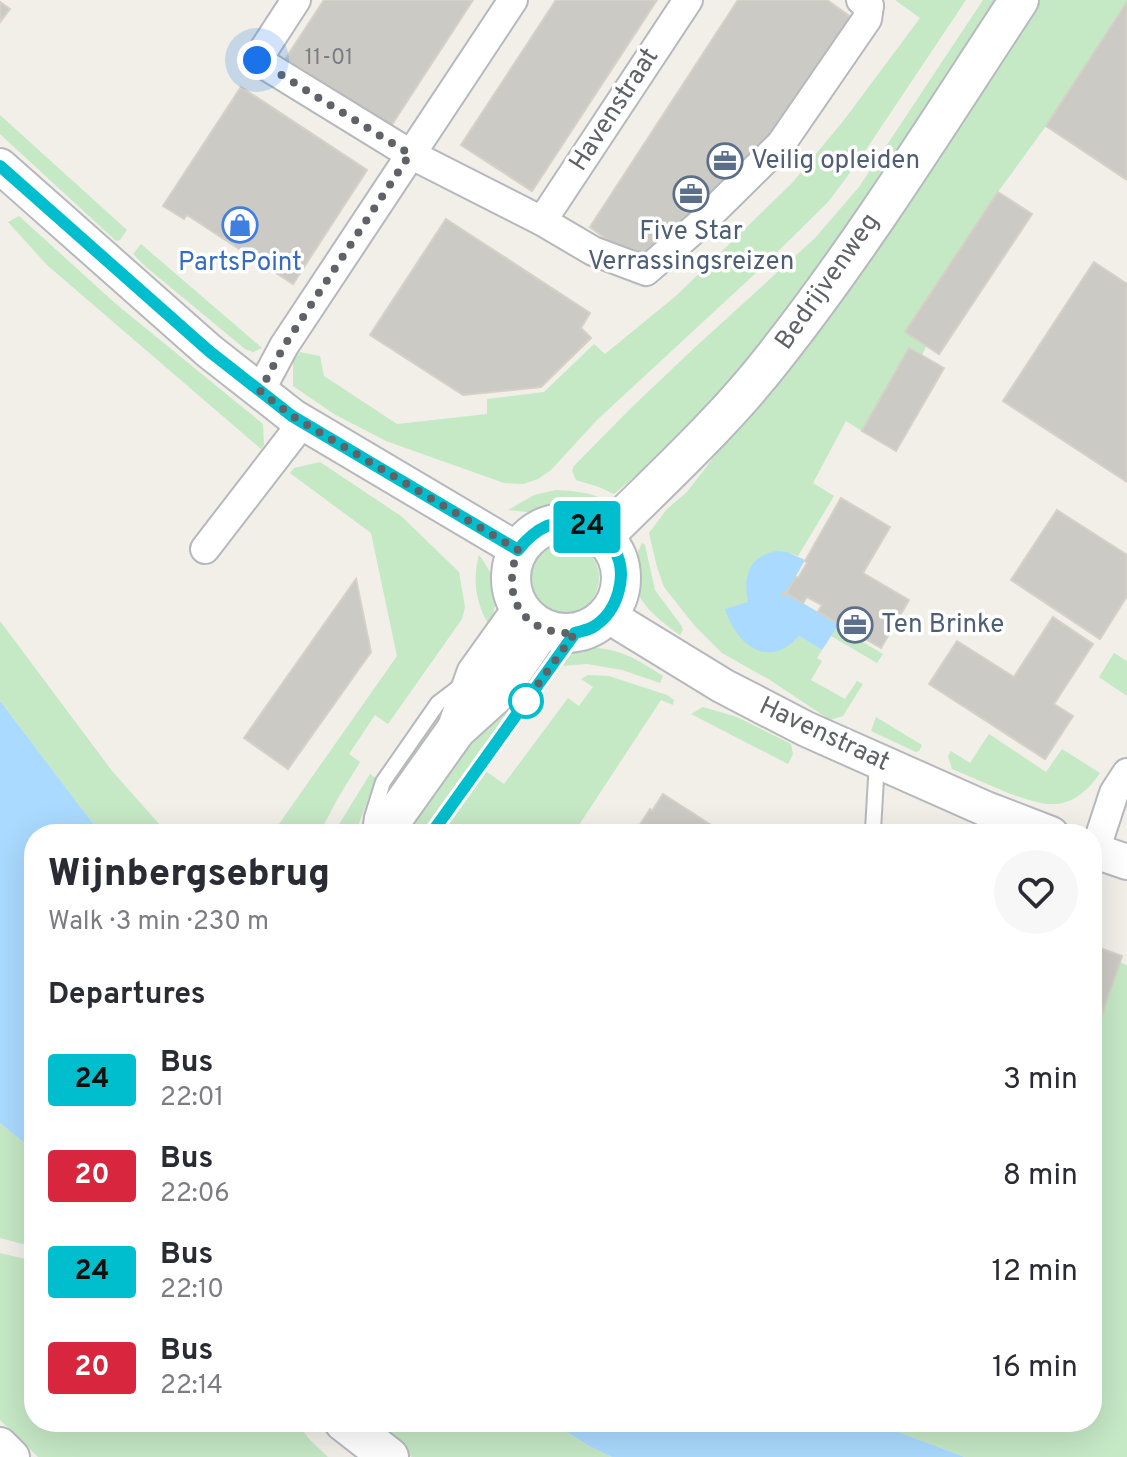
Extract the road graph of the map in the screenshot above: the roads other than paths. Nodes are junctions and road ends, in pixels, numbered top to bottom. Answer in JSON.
{"nodes":[{"id":1,"x":296,"y":0,"type":"edge"},
{"id":2,"x":513,"y":0,"type":"edge"},
{"id":3,"x":688,"y":0,"type":"edge"},
{"id":4,"x":861,"y":0,"type":"edge"},
{"id":5,"x":1019,"y":0,"type":"edge"},
{"id":6,"x":410,"y":154,"type":"junction"},
{"id":7,"x":0,"y":166,"type":"edge"},
{"id":8,"x":542,"y":221,"type":"junction"},
{"id":9,"x":260,"y":391,"type":"junction"},
{"id":10,"x":303,"y":422,"type":"junction"},
{"id":11,"x":603,"y":537,"type":"junction"},
{"id":12,"x":205,"y":549,"type":"dead end"},
{"id":13,"x":518,"y":550,"type":"junction"},
{"id":14,"x":561,"y":622,"type":"junction"},
{"id":15,"x":476,"y":674,"type":"junction"},
{"id":16,"x":456,"y":730,"type":"junction"},
{"id":17,"x":877,"y":761,"type":"junction"},
{"id":18,"x":1127,"y":773,"type":"edge"},
{"id":19,"x":371,"y":824,"type":"edge"},
{"id":20,"x":389,"y":824,"type":"edge"},
{"id":21,"x":437,"y":824,"type":"edge"},
{"id":22,"x":873,"y":824,"type":"edge"},
{"id":23,"x":1025,"y":824,"type":"edge"},
{"id":24,"x":1102,"y":826,"type":"edge"},
{"id":25,"x":1102,"y":853,"type":"edge"},
{"id":26,"x":1127,"y":862,"type":"edge"},
{"id":27,"x":357,"y":1432,"type":"edge"},
{"id":28,"x":0,"y":1445,"type":"edge"},
{"id":29,"x":12,"y":1457,"type":"edge"},
{"id":30,"x":389,"y":1457,"type":"edge"}],
"edges":[{"from":1,"to":6,"type":"street"},
{"from":2,"to":6,"type":"street"},
{"from":3,"to":8,"type":"street","name":"Havenstraat"},
{"from":4,"to":8,"type":"street"},
{"from":5,"to":11,"type":"main road","name":"Bedrijvenweg"},
{"from":6,"to":8,"type":"street"},
{"from":6,"to":9,"type":"street"},
{"from":7,"to":9,"type":"street"},
{"from":9,"to":10,"type":"street"},
{"from":10,"to":12,"type":"street"},
{"from":10,"to":13,"type":"street"},
{"from":11,"to":13,"type":"main road"},
{"from":11,"to":14,"type":"main road"},
{"from":13,"to":14,"type":"main road"},
{"from":14,"to":15,"type":"main road"},
{"from":14,"to":16,"type":"main road"},
{"from":14,"to":17,"type":"street","name":"Havenstraat"},
{"from":14,"to":21,"type":"lane"},
{"from":15,"to":16,"type":"main road"},
{"from":15,"to":19,"type":"lane"},
{"from":16,"to":20,"type":"main road"},
{"from":17,"to":22,"type":"lane"},
{"from":17,"to":23,"type":"street","name":"Havenstraat"},
{"from":18,"to":24,"type":"street"},
{"from":25,"to":26,"type":"street"},
{"from":27,"to":30,"type":"main road"},
{"from":28,"to":29,"type":"street"}]}
